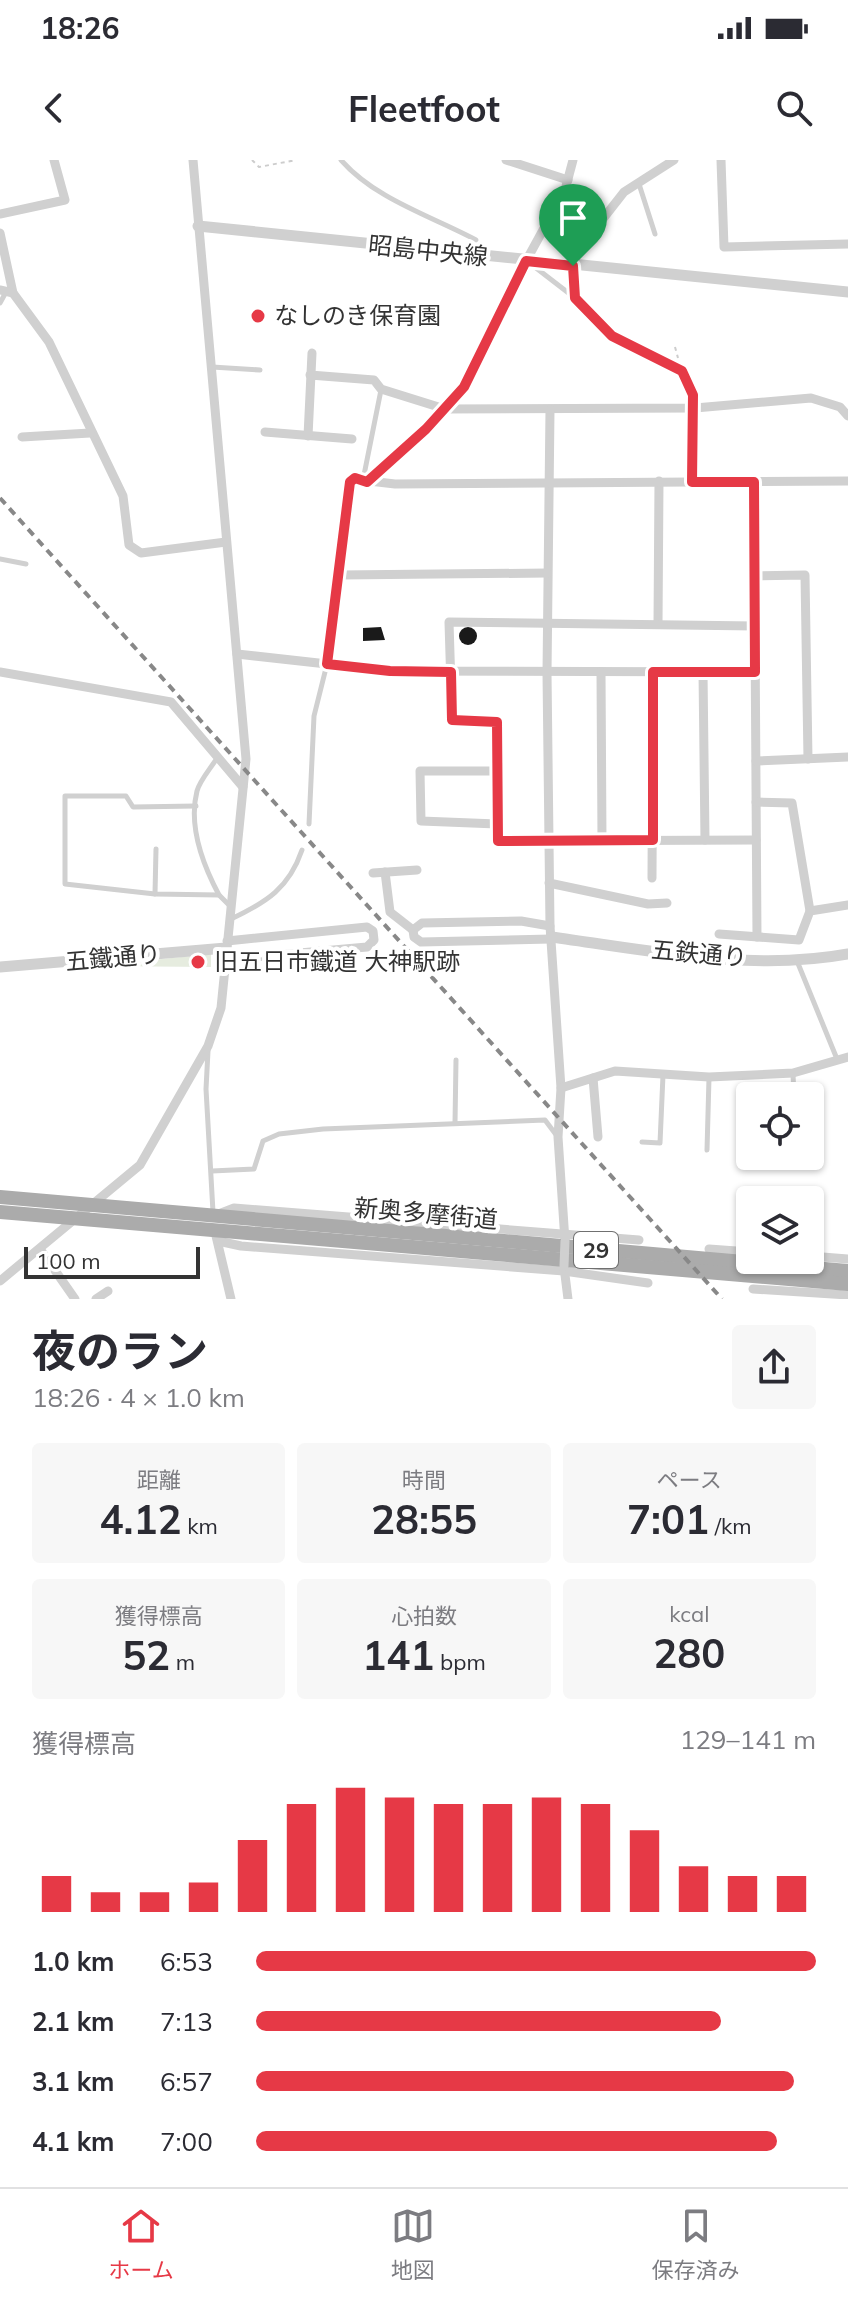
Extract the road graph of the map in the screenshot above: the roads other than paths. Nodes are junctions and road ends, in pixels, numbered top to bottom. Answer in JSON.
{"nodes":[{"id":1,"x":54,"y":160,"type":"edge"},
{"id":2,"x":193,"y":160,"type":"edge"},
{"id":3,"x":341,"y":160,"type":"edge"},
{"id":4,"x":506,"y":160,"type":"edge"},
{"id":5,"x":573,"y":160,"type":"edge"},
{"id":6,"x":674,"y":160,"type":"edge"},
{"id":7,"x":721,"y":160,"type":"edge"},
{"id":8,"x":639,"y":184,"type":"junction"},
{"id":9,"x":566,"y":185,"type":"junction"},
{"id":10,"x":0,"y":214,"type":"edge"},
{"id":11,"x":198,"y":226,"type":"junction"},
{"id":12,"x":0,"y":233,"type":"edge"},
{"id":13,"x":655,"y":234,"type":"dead end"},
{"id":14,"x":848,"y":244,"type":"edge"},
{"id":15,"x":474,"y":256,"type":"junction"},
{"id":16,"x":526,"y":261,"type":"junction"},
{"id":17,"x":573,"y":261,"type":"junction"},
{"id":18,"x":6,"y":292,"type":"edge"},
{"id":19,"x":848,"y":292,"type":"edge"},
{"id":20,"x":575,"y":298,"type":"junction"},
{"id":21,"x":0,"y":303,"type":"edge"},
{"id":22,"x":312,"y":353,"type":"dead end"},
{"id":23,"x":211,"y":367,"type":"junction"},
{"id":24,"x":260,"y":370,"type":"dead end"},
{"id":25,"x":682,"y":371,"type":"joint"},
{"id":26,"x":310,"y":375,"type":"junction"},
{"id":27,"x":381,"y":389,"type":"junction"},
{"id":28,"x":695,"y":408,"type":"junction"},
{"id":29,"x":445,"y":409,"type":"junction"},
{"id":30,"x":550,"y":410,"type":"junction"},
{"id":31,"x":848,"y":416,"type":"edge"},
{"id":32,"x":265,"y":432,"type":"dead end"},
{"id":33,"x":90,"y":433,"type":"junction"},
{"id":34,"x":308,"y":436,"type":"junction"},
{"id":35,"x":22,"y":437,"type":"dead end"},
{"id":36,"x":352,"y":439,"type":"dead end"},
{"id":37,"x":365,"y":481,"type":"junction"},
{"id":38,"x":659,"y":481,"type":"junction"},
{"id":39,"x":848,"y":481,"type":"edge"},
{"id":40,"x":547,"y":482,"type":"junction"},
{"id":41,"x":692,"y":482,"type":"junction"},
{"id":42,"x":754,"y":482,"type":"junction"},
{"id":43,"x":226,"y":542,"type":"junction"},
{"id":44,"x":0,"y":559,"type":"edge"},
{"id":45,"x":26,"y":564,"type":"dead end"},
{"id":46,"x":547,"y":573,"type":"junction"},
{"id":47,"x":340,"y":575,"type":"junction"},
{"id":48,"x":754,"y":576,"type":"junction"},
{"id":49,"x":547,"y":623,"type":"junction"},
{"id":50,"x":658,"y":624,"type":"junction"},
{"id":51,"x":755,"y":626,"type":"junction"},
{"id":52,"x":237,"y":654,"type":"junction"},
{"id":53,"x":327,"y":664,"type":"junction"},
{"id":54,"x":0,"y":672,"type":"edge"},
{"id":55,"x":451,"y":672,"type":"junction"},
{"id":56,"x":601,"y":672,"type":"junction"},
{"id":57,"x":653,"y":672,"type":"junction"},
{"id":58,"x":703,"y":672,"type":"junction"},
{"id":59,"x":755,"y":672,"type":"junction"},
{"id":60,"x":547,"y":673,"type":"junction"},
{"id":61,"x":848,"y":757,"type":"edge"},
{"id":62,"x":217,"y":758,"type":"junction"},
{"id":63,"x":808,"y":759,"type":"junction"},
{"id":64,"x":756,"y":761,"type":"junction"},
{"id":65,"x":496,"y":771,"type":"junction"},
{"id":66,"x":243,"y":787,"type":"junction"},
{"id":67,"x":756,"y":802,"type":"junction"},
{"id":68,"x":196,"y":806,"type":"junction"},
{"id":69,"x":309,"y":824,"type":"dead end"},
{"id":70,"x":497,"y":824,"type":"junction"},
{"id":71,"x":653,"y":840,"type":"junction"},
{"id":72,"x":705,"y":840,"type":"junction"},
{"id":73,"x":756,"y":840,"type":"junction"},
{"id":74,"x":549,"y":841,"type":"junction"},
{"id":75,"x":602,"y":841,"type":"junction"},
{"id":76,"x":156,"y":849,"type":"dead end"},
{"id":77,"x":302,"y":850,"type":"dead end"},
{"id":78,"x":417,"y":870,"type":"dead end"},
{"id":79,"x":385,"y":872,"type":"junction"},
{"id":80,"x":373,"y":873,"type":"dead end"},
{"id":81,"x":652,"y":878,"type":"dead end"},
{"id":82,"x":549,"y":883,"type":"junction"},
{"id":83,"x":155,"y":894,"type":"junction"},
{"id":84,"x":219,"y":895,"type":"junction"},
{"id":85,"x":667,"y":903,"type":"dead end"},
{"id":86,"x":848,"y":905,"type":"edge"},
{"id":87,"x":231,"y":908,"type":"junction"},
{"id":88,"x":810,"y":911,"type":"junction"},
{"id":89,"x":230,"y":920,"type":"junction"},
{"id":90,"x":413,"y":930,"type":"junction"},
{"id":91,"x":551,"y":934,"type":"junction"},
{"id":92,"x":719,"y":934,"type":"dead end"},
{"id":93,"x":757,"y":937,"type":"junction"},
{"id":94,"x":226,"y":948,"type":"junction"},
{"id":95,"x":848,"y":954,"type":"edge"},
{"id":96,"x":797,"y":960,"type":"junction"},
{"id":97,"x":0,"y":967,"type":"edge"},
{"id":98,"x":208,"y":1046,"type":"junction"},
{"id":99,"x":848,"y":1057,"type":"edge"},
{"id":100,"x":456,"y":1060,"type":"dead end"},
{"id":101,"x":837,"y":1060,"type":"junction"},
{"id":102,"x":793,"y":1073,"type":"junction"},
{"id":103,"x":663,"y":1074,"type":"junction"},
{"id":104,"x":709,"y":1077,"type":"junction"},
{"id":105,"x":593,"y":1078,"type":"junction"},
{"id":106,"x":793,"y":1082,"type":"edge"},
{"id":107,"x":561,"y":1088,"type":"junction"},
{"id":108,"x":455,"y":1123,"type":"junction"},
{"id":109,"x":558,"y":1137,"type":"junction"},
{"id":110,"x":598,"y":1137,"type":"dead end"},
{"id":111,"x":642,"y":1142,"type":"dead end"},
{"id":112,"x":707,"y":1150,"type":"dead end"},
{"id":113,"x":212,"y":1171,"type":"junction"},
{"id":114,"x":0,"y":1197,"type":"edge"},
{"id":115,"x":94,"y":1206,"type":"junction"},
{"id":116,"x":0,"y":1212,"type":"edge"},
{"id":117,"x":75,"y":1219,"type":"junction"},
{"id":118,"x":215,"y":1230,"type":"junction"},
{"id":119,"x":565,"y":1238,"type":"junction"},
{"id":120,"x":639,"y":1240,"type":"dead end"},
{"id":121,"x":40,"y":1249,"type":"junction"},
{"id":122,"x":709,"y":1249,"type":"dead end"},
{"id":123,"x":736,"y":1251,"type":"edge"},
{"id":124,"x":824,"y":1257,"type":"edge"},
{"id":125,"x":848,"y":1259,"type":"edge"},
{"id":126,"x":564,"y":1268,"type":"junction"},
{"id":127,"x":848,"y":1271,"type":"edge"},
{"id":128,"x":0,"y":1281,"type":"edge"},
{"id":129,"x":648,"y":1283,"type":"dead end"},
{"id":130,"x":848,"y":1284,"type":"edge"},
{"id":131,"x":753,"y":1289,"type":"dead end"},
{"id":132,"x":108,"y":1291,"type":"dead end"},
{"id":133,"x":848,"y":1295,"type":"edge"},
{"id":134,"x":75,"y":1299,"type":"edge"},
{"id":135,"x":96,"y":1299,"type":"edge"},
{"id":136,"x":231,"y":1299,"type":"edge"},
{"id":137,"x":568,"y":1299,"type":"edge"}],
"edges":[{"from":1,"to":10,"type":"street"},
{"from":2,"to":11,"type":"street"},
{"from":3,"to":15,"type":"lane"},
{"from":4,"to":9,"type":"street"},
{"from":5,"to":9,"type":"street"},
{"from":6,"to":8,"type":"street"},
{"from":7,"to":14,"type":"street"},
{"from":8,"to":13,"type":"lane"},
{"from":8,"to":17,"type":"street"},
{"from":9,"to":16,"type":"street"},
{"from":9,"to":17,"type":"street"},
{"from":11,"to":15,"type":"street","name":"昭島中央線"},
{"from":11,"to":23,"type":"street"},
{"from":12,"to":18,"type":"street"},
{"from":15,"to":16,"type":"street","name":"昭島中央線"},
{"from":16,"to":17,"type":"street","name":"昭島中央線"},
{"from":16,"to":20,"type":"lane"},
{"from":16,"to":29,"type":"street"},
{"from":17,"to":19,"type":"street","name":"昭島中央線"},
{"from":17,"to":20,"type":"lane"},
{"from":18,"to":21,"type":"lane"},
{"from":18,"to":33,"type":"street"},
{"from":20,"to":25,"type":"lane"},
{"from":22,"to":26,"type":"street"},
{"from":23,"to":24,"type":"lane"},
{"from":23,"to":43,"type":"street"},
{"from":25,"to":28,"type":"street"},
{"from":26,"to":27,"type":"street"},
{"from":26,"to":34,"type":"street"},
{"from":27,"to":29,"type":"street"},
{"from":27,"to":37,"type":"lane"},
{"from":28,"to":30,"type":"street"},
{"from":28,"to":31,"type":"street"},
{"from":28,"to":41,"type":"street"},
{"from":29,"to":30,"type":"street"},
{"from":29,"to":37,"type":"street"},
{"from":30,"to":40,"type":"street"},
{"from":32,"to":34,"type":"street"},
{"from":33,"to":35,"type":"street"},
{"from":33,"to":43,"type":"street"},
{"from":34,"to":36,"type":"street"},
{"from":37,"to":40,"type":"street"},
{"from":37,"to":47,"type":"street"},
{"from":38,"to":40,"type":"street"},
{"from":38,"to":41,"type":"street"},
{"from":38,"to":50,"type":"street"},
{"from":39,"to":42,"type":"street"},
{"from":40,"to":46,"type":"street"},
{"from":41,"to":42,"type":"street"},
{"from":42,"to":48,"type":"street"},
{"from":43,"to":52,"type":"street"},
{"from":44,"to":45,"type":"lane"},
{"from":46,"to":47,"type":"street"},
{"from":46,"to":49,"type":"street"},
{"from":47,"to":53,"type":"street"},
{"from":48,"to":51,"type":"street"},
{"from":48,"to":63,"type":"street"},
{"from":49,"to":50,"type":"street"},
{"from":49,"to":55,"type":"street"},
{"from":49,"to":60,"type":"street"},
{"from":50,"to":51,"type":"street"},
{"from":51,"to":59,"type":"street"},
{"from":52,"to":53,"type":"street"},
{"from":52,"to":66,"type":"street"},
{"from":53,"to":55,"type":"street"},
{"from":53,"to":69,"type":"lane"},
{"from":54,"to":62,"type":"street"},
{"from":55,"to":60,"type":"street"},
{"from":55,"to":65,"type":"street"},
{"from":56,"to":57,"type":"street"},
{"from":56,"to":60,"type":"street"},
{"from":56,"to":75,"type":"street"},
{"from":57,"to":58,"type":"street"},
{"from":57,"to":71,"type":"street"},
{"from":58,"to":59,"type":"street"},
{"from":58,"to":72,"type":"street"},
{"from":59,"to":64,"type":"street"},
{"from":60,"to":74,"type":"street"},
{"from":61,"to":63,"type":"street"},
{"from":62,"to":66,"type":"street"},
{"from":62,"to":68,"type":"lane"},
{"from":63,"to":64,"type":"street"},
{"from":64,"to":67,"type":"street"},
{"from":65,"to":70,"type":"street"},
{"from":65,"to":70,"type":"street"},
{"from":66,"to":87,"type":"street"},
{"from":67,"to":73,"type":"street"},
{"from":67,"to":88,"type":"street"},
{"from":68,"to":83,"type":"lane"},
{"from":68,"to":84,"type":"lane"},
{"from":70,"to":74,"type":"street"},
{"from":71,"to":72,"type":"street"},
{"from":71,"to":75,"type":"street"},
{"from":71,"to":81,"type":"street"},
{"from":72,"to":73,"type":"street"},
{"from":73,"to":93,"type":"street"},
{"from":74,"to":75,"type":"street"},
{"from":74,"to":82,"type":"street"},
{"from":76,"to":83,"type":"lane"},
{"from":77,"to":89,"type":"lane"},
{"from":78,"to":79,"type":"street"},
{"from":79,"to":80,"type":"street"},
{"from":79,"to":90,"type":"street"},
{"from":82,"to":85,"type":"street"},
{"from":82,"to":91,"type":"street"},
{"from":83,"to":84,"type":"lane"},
{"from":84,"to":87,"type":"lane"},
{"from":86,"to":88,"type":"street"},
{"from":87,"to":89,"type":"street"},
{"from":88,"to":93,"type":"street"},
{"from":89,"to":94,"type":"street"},
{"from":90,"to":91,"type":"street"},
{"from":90,"to":91,"type":"street"},
{"from":91,"to":96,"type":"street","name":"五鉄通り"},
{"from":91,"to":107,"type":"street"},
{"from":92,"to":93,"type":"street"},
{"from":94,"to":94,"type":"street"},
{"from":94,"to":97,"type":"street","name":"五鐵通り"},
{"from":94,"to":98,"type":"street"},
{"from":95,"to":96,"type":"street","name":"五鉄通り"},
{"from":96,"to":101,"type":"lane"},
{"from":98,"to":113,"type":"lane"},
{"from":98,"to":115,"type":"street"},
{"from":99,"to":101,"type":"street"},
{"from":100,"to":108,"type":"lane"},
{"from":101,"to":102,"type":"street"},
{"from":102,"to":104,"type":"street"},
{"from":102,"to":106,"type":"lane"},
{"from":103,"to":104,"type":"street"},
{"from":103,"to":105,"type":"street"},
{"from":103,"to":111,"type":"lane"},
{"from":104,"to":112,"type":"lane"},
{"from":105,"to":107,"type":"street"},
{"from":105,"to":110,"type":"street"},
{"from":107,"to":109,"type":"street"},
{"from":108,"to":109,"type":"lane"},
{"from":108,"to":113,"type":"lane"},
{"from":109,"to":119,"type":"street"},
{"from":113,"to":118,"type":"lane"},
{"from":114,"to":115,"type":"main road","name":"新奥多摩街道","number":"29"},
{"from":115,"to":117,"type":"street"},
{"from":115,"to":118,"type":"main road","name":"新奥多摩街道","number":"29"},
{"from":116,"to":117,"type":"main road","name":"新奥多摩街道","number":"29"},
{"from":117,"to":118,"type":"main road","name":"新奥多摩街道","number":"29"},
{"from":117,"to":121,"type":"street"},
{"from":118,"to":119,"type":"street"},
{"from":118,"to":126,"type":"street"},
{"from":118,"to":127,"type":"main road","name":"新奥多摩街道","number":"29"},
{"from":118,"to":130,"type":"main road","name":"新奥多摩街道","number":"29"},
{"from":118,"to":136,"type":"street"},
{"from":119,"to":120,"type":"street"},
{"from":119,"to":126,"type":"street","bridge":true},
{"from":121,"to":128,"type":"street"},
{"from":121,"to":134,"type":"street"},
{"from":122,"to":123,"type":"street"},
{"from":124,"to":125,"type":"street"},
{"from":126,"to":129,"type":"street"},
{"from":126,"to":137,"type":"street"},
{"from":131,"to":133,"type":"street"},
{"from":132,"to":135,"type":"street"}]}
